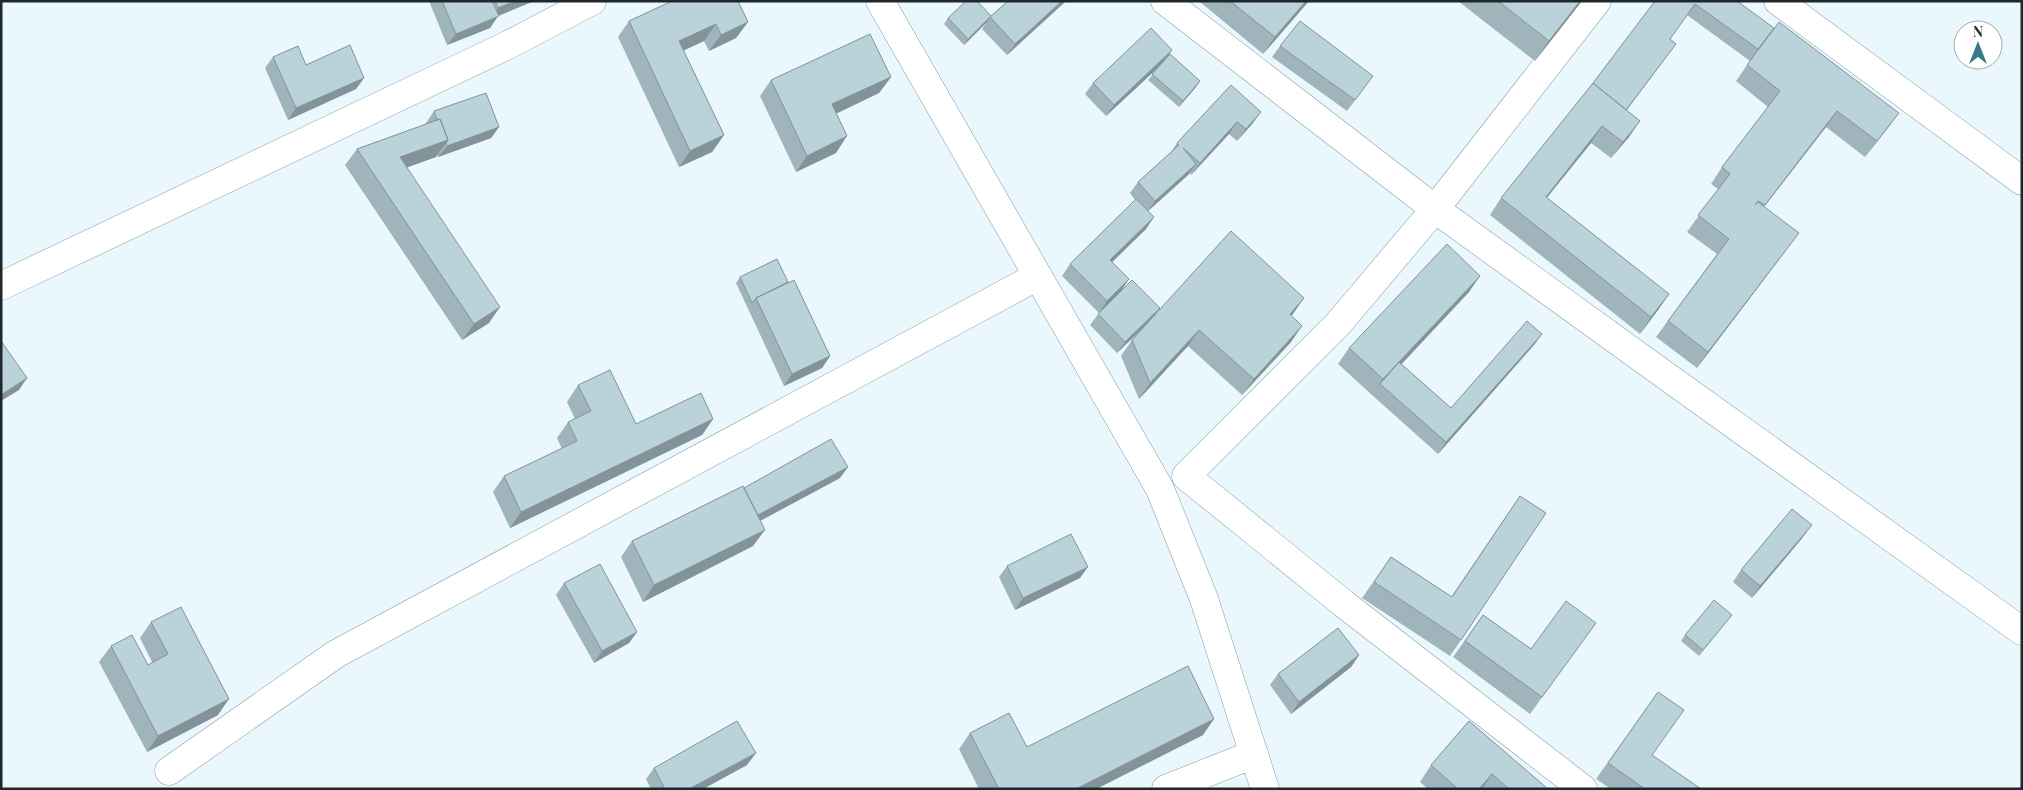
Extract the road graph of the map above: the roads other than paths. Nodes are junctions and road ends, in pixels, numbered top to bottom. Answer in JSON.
{"nodes":[{"id":1,"x":592,"y":1,"type":"edge"},
{"id":2,"x":880,"y":1,"type":"edge"},
{"id":3,"x":1165,"y":1,"type":"edge"},
{"id":4,"x":1597,"y":1,"type":"edge"},
{"id":5,"x":1778,"y":1,"type":"edge"},
{"id":6,"x":2022,"y":181,"type":"edge"},
{"id":7,"x":1435,"y":208,"type":"junction"},
{"id":8,"x":1038,"y":276,"type":"junction"},
{"id":9,"x":1,"y":286,"type":"edge"},
{"id":10,"x":1186,"y":476,"type":"junction"},
{"id":11,"x":1160,"y":489,"type":"junction"},
{"id":12,"x":2022,"y":630,"type":"edge"},
{"id":13,"x":1254,"y":754,"type":"junction"},
{"id":14,"x":168,"y":771,"type":"dead end"},
{"id":15,"x":1166,"y":789,"type":"edge"},
{"id":16,"x":1265,"y":789,"type":"edge"},
{"id":17,"x":1583,"y":789,"type":"edge"}],
"edges":[{"from":1,"to":9,"type":"street"},
{"from":2,"to":8,"type":"street"},
{"from":3,"to":7,"type":"street"},
{"from":4,"to":7,"type":"street"},
{"from":5,"to":6,"type":"street"},
{"from":7,"to":10,"type":"street"},
{"from":7,"to":12,"type":"street"},
{"from":8,"to":11,"type":"street"},
{"from":8,"to":14,"type":"street"},
{"from":10,"to":11,"type":"street"},
{"from":10,"to":17,"type":"street"},
{"from":11,"to":13,"type":"street"},
{"from":13,"to":15,"type":"street"},
{"from":13,"to":16,"type":"street"}]}
